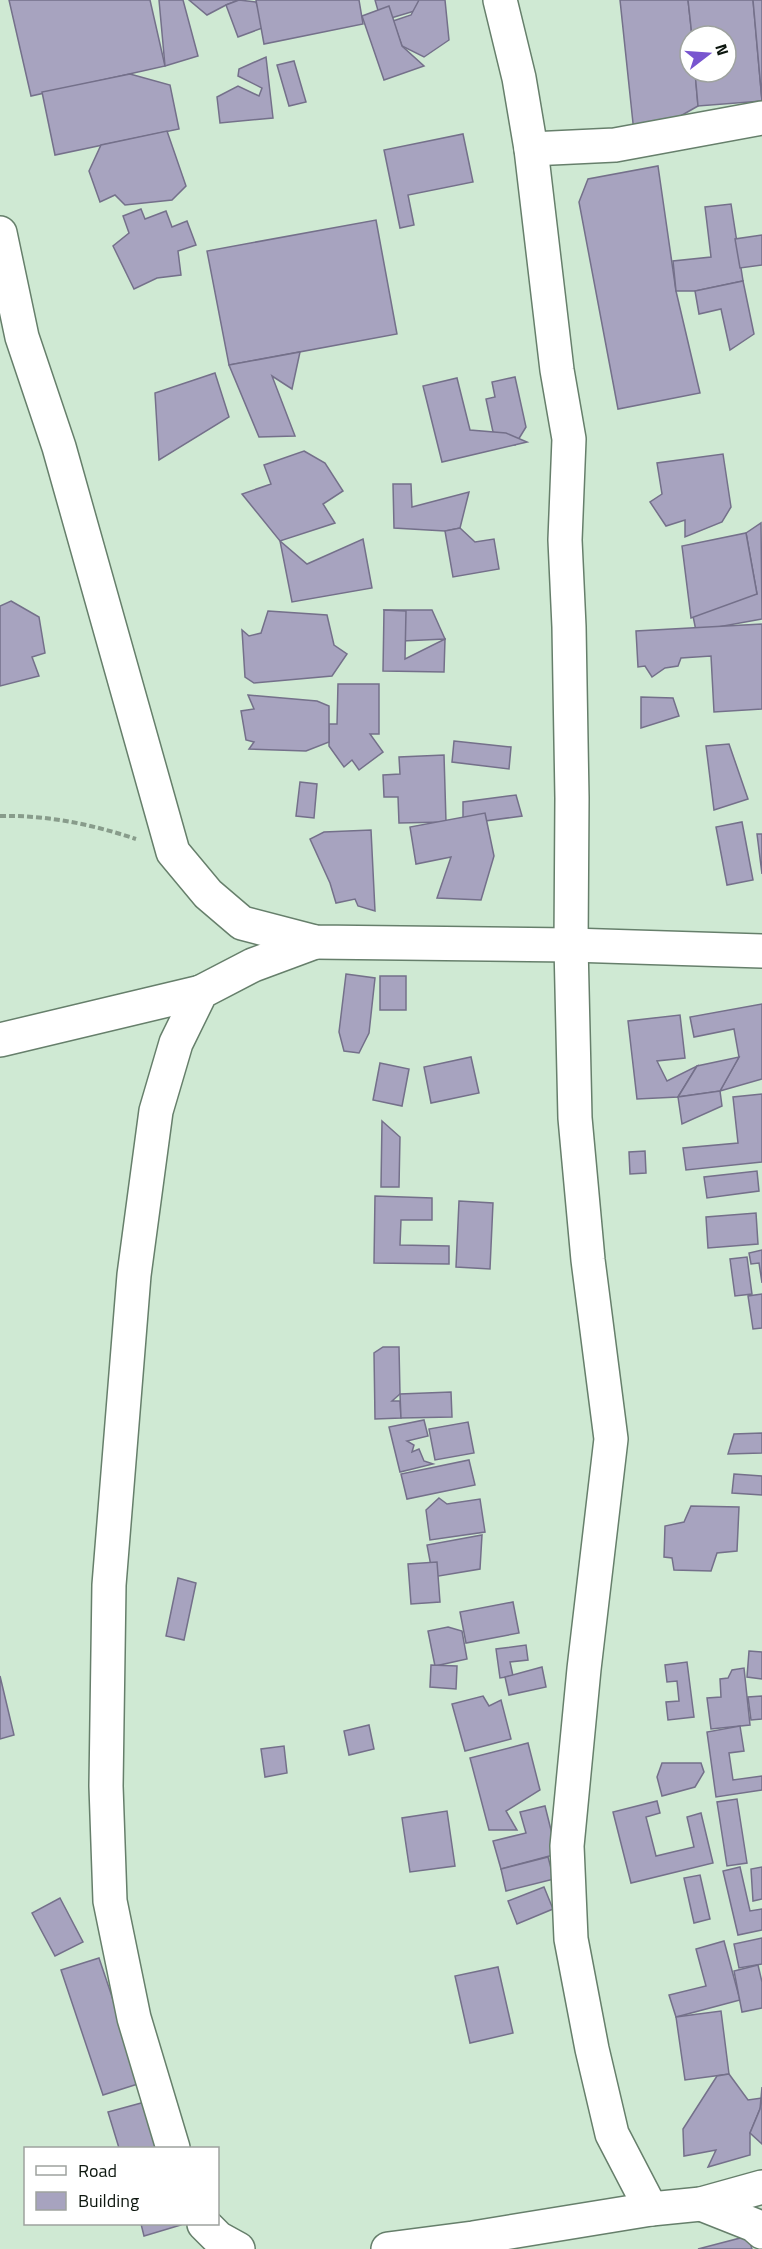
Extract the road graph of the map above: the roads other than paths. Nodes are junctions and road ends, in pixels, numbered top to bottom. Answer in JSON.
{"nodes":[{"id":1,"x":500,"y":0,"type":"edge"},
{"id":2,"x":762,"y":118,"type":"edge"},
{"id":3,"x":531,"y":148,"type":"junction"},
{"id":4,"x":0,"y":233,"type":"edge"},
{"id":5,"x":11,"y":335,"type":"edge"},
{"id":6,"x":315,"y":942,"type":"junction"},
{"id":7,"x":571,"y":945,"type":"junction"},
{"id":8,"x":762,"y":951,"type":"edge"},
{"id":9,"x":201,"y":992,"type":"junction"},
{"id":10,"x":0,"y":1040,"type":"edge"},
{"id":11,"x":173,"y":2147,"type":"edge"},
{"id":12,"x":762,"y":2187,"type":"edge"},
{"id":13,"x":701,"y":2204,"type":"junction"},
{"id":14,"x":651,"y":2208,"type":"junction"},
{"id":15,"x":206,"y":2225,"type":"edge"},
{"id":16,"x":762,"y":2232,"type":"edge"},
{"id":17,"x":238,"y":2249,"type":"edge"},
{"id":18,"x":388,"y":2249,"type":"edge"}],
"edges":[{"from":1,"to":3,"type":"street"},
{"from":2,"to":3,"type":"street"},
{"from":3,"to":7,"type":"street"},
{"from":4,"to":5,"type":"street"},
{"from":5,"to":6,"type":"street"},
{"from":6,"to":7,"type":"street"},
{"from":6,"to":9,"type":"street"},
{"from":7,"to":8,"type":"street"},
{"from":7,"to":14,"type":"street"},
{"from":9,"to":10,"type":"street"},
{"from":9,"to":11,"type":"street"},
{"from":12,"to":13,"type":"street"},
{"from":13,"to":14,"type":"street"},
{"from":13,"to":16,"type":"street"},
{"from":14,"to":18,"type":"street"},
{"from":15,"to":17,"type":"street"}]}
